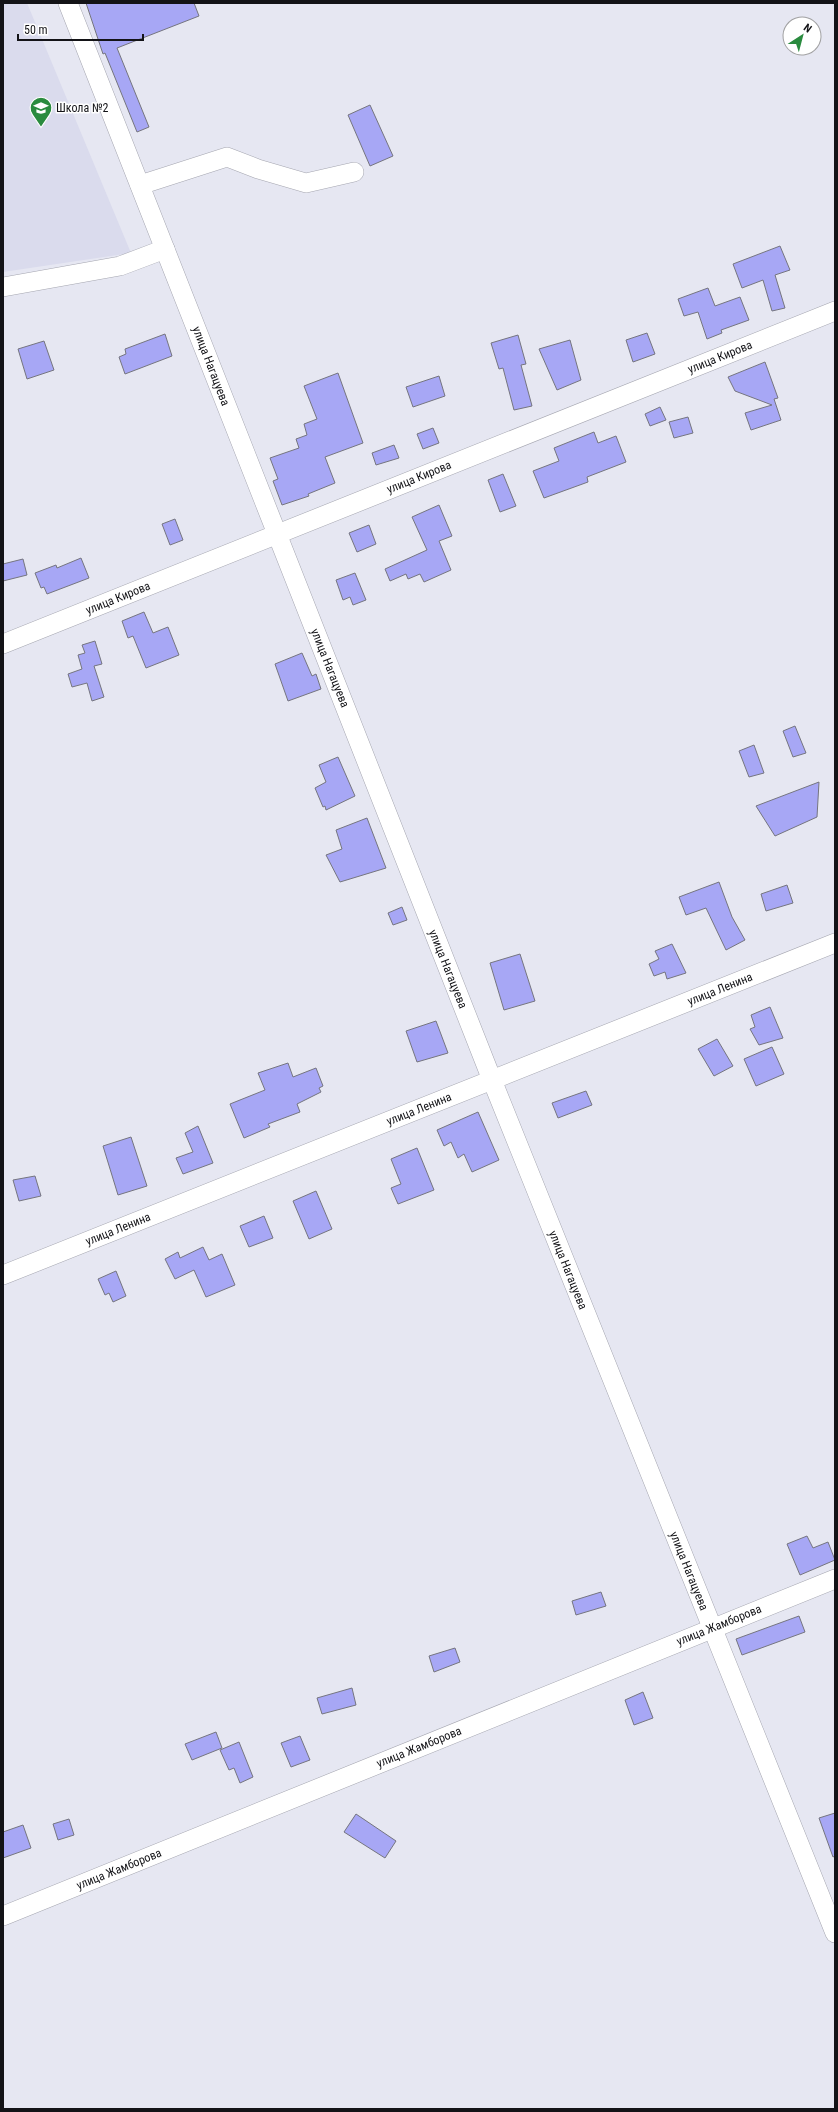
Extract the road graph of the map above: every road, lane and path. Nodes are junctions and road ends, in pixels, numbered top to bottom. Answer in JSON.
{"nodes":[{"id":1,"x":68,"y":3,"type":"edge"},
{"id":2,"x":354,"y":172,"type":"dead end"},
{"id":3,"x":140,"y":185,"type":"junction"},
{"id":4,"x":165,"y":250,"type":"junction"},
{"id":5,"x":3,"y":287,"type":"edge"},
{"id":6,"x":835,"y":311,"type":"edge"},
{"id":7,"x":277,"y":534,"type":"junction"},
{"id":8,"x":3,"y":644,"type":"edge"},
{"id":9,"x":835,"y":943,"type":"edge"},
{"id":10,"x":492,"y":1080,"type":"junction"},
{"id":11,"x":3,"y":1275,"type":"edge"},
{"id":12,"x":835,"y":1579,"type":"edge"},
{"id":13,"x":711,"y":1628,"type":"junction"},
{"id":14,"x":3,"y":1916,"type":"edge"},
{"id":15,"x":835,"y":1933,"type":"edge"}],
"edges":[{"from":1,"to":3,"type":"street","name":"улица Нагацуева"},
{"from":2,"to":3,"type":"street"},
{"from":3,"to":4,"type":"street","name":"улица Нагацуева"},
{"from":4,"to":5,"type":"street"},
{"from":4,"to":7,"type":"street","name":"улица Нагацуева"},
{"from":6,"to":7,"type":"street","name":"улица Кирова"},
{"from":7,"to":8,"type":"street","name":"улица Кирова"},
{"from":7,"to":10,"type":"street","name":"улица Нагацуева"},
{"from":9,"to":10,"type":"street","name":"улица Ленина"},
{"from":10,"to":11,"type":"street","name":"улица Ленина"},
{"from":10,"to":13,"type":"street","name":"улица Нагацуева"},
{"from":12,"to":13,"type":"street","name":"улица Жамборова"},
{"from":13,"to":14,"type":"street","name":"улица Жамборова"},
{"from":13,"to":15,"type":"street","name":"улица Нагацуева"}]}
